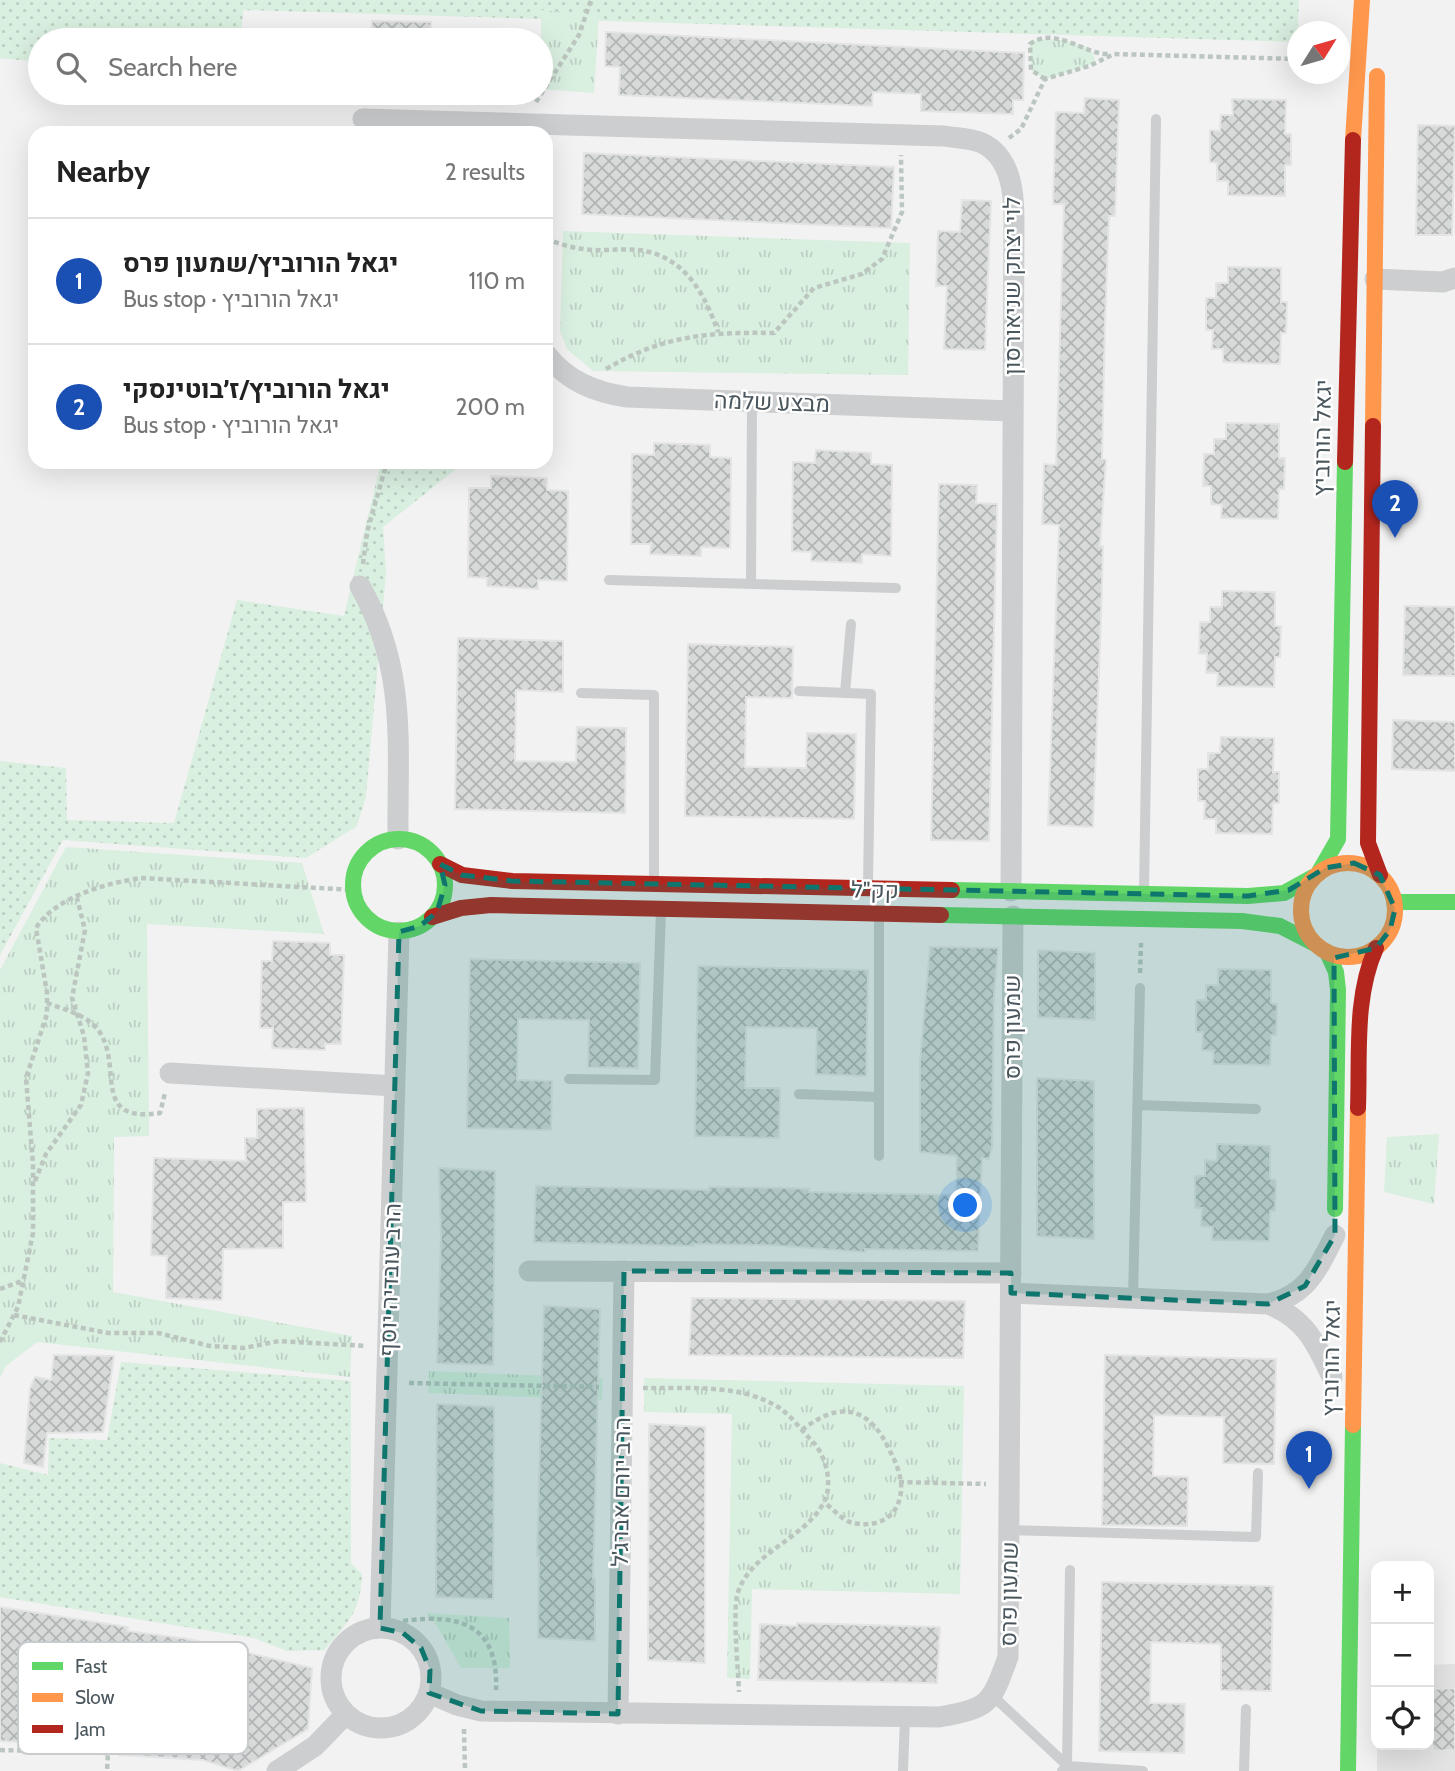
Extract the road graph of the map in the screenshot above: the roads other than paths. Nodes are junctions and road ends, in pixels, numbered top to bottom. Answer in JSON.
{"nodes":[{"id":1,"x":1362,"y":0,"type":"edge"},
{"id":2,"x":1377,"y":56,"type":"dead end"},
{"id":3,"x":363,"y":119,"type":"dead end"},
{"id":4,"x":1156,"y":119,"type":"dead end"},
{"id":5,"x":477,"y":126,"type":"edge"},
{"id":6,"x":553,"y":129,"type":"edge"},
{"id":7,"x":1455,"y":278,"type":"edge"},
{"id":8,"x":1375,"y":279,"type":"junction"},
{"id":9,"x":553,"y":361,"type":"edge"},
{"id":10,"x":752,"y":402,"type":"junction"},
{"id":11,"x":1012,"y":411,"type":"junction"},
{"id":12,"x":609,"y":580,"type":"dead end"},
{"id":13,"x":751,"y":584,"type":"junction"},
{"id":14,"x":360,"y":586,"type":"road end"},
{"id":15,"x":896,"y":588,"type":"dead end"},
{"id":16,"x":851,"y":624,"type":"dead end"},
{"id":17,"x":799,"y":691,"type":"dead end"},
{"id":18,"x":582,"y":692,"type":"dead end"},
{"id":19,"x":845,"y":693,"type":"junction"},
{"id":20,"x":398,"y":839,"type":"junction"},
{"id":21,"x":439,"y":864,"type":"junction"},
{"id":22,"x":1316,"y":874,"type":"junction"},
{"id":23,"x":1380,"y":875,"type":"junction"},
{"id":24,"x":654,"y":884,"type":"junction"},
{"id":25,"x":868,"y":888,"type":"junction"},
{"id":26,"x":1010,"y":891,"type":"junction"},
{"id":27,"x":1144,"y":894,"type":"junction"},
{"id":28,"x":1394,"y":902,"type":"junction"},
{"id":29,"x":1455,"y":902,"type":"edge"},
{"id":30,"x":661,"y":908,"type":"junction"},
{"id":31,"x":879,"y":913,"type":"junction"},
{"id":32,"x":1013,"y":916,"type":"junction"},
{"id":33,"x":432,"y":917,"type":"junction"},
{"id":34,"x":399,"y":932,"type":"junction"},
{"id":35,"x":1376,"y":947,"type":"junction"},
{"id":36,"x":1321,"y":948,"type":"junction"},
{"id":37,"x":1140,"y":988,"type":"road end"},
{"id":38,"x":170,"y":1073,"type":"road end"},
{"id":39,"x":569,"y":1079,"type":"dead end"},
{"id":40,"x":395,"y":1086,"type":"junction"},
{"id":41,"x":799,"y":1094,"type":"dead end"},
{"id":42,"x":878,"y":1097,"type":"junction"},
{"id":43,"x":1137,"y":1105,"type":"junction"},
{"id":44,"x":1256,"y":1109,"type":"dead end"},
{"id":45,"x":879,"y":1156,"type":"dead end"},
{"id":46,"x":1335,"y":1235,"type":"junction"},
{"id":47,"x":529,"y":1271,"type":"dead end"},
{"id":48,"x":624,"y":1271,"type":"junction"},
{"id":49,"x":1334,"y":1272,"type":"dead end"},
{"id":50,"x":1011,"y":1283,"type":"junction"},
{"id":51,"x":1133,"y":1298,"type":"junction"},
{"id":52,"x":1268,"y":1304,"type":"junction"},
{"id":53,"x":1333,"y":1337,"type":"dead end"},
{"id":54,"x":1332,"y":1384,"type":"joint"},
{"id":55,"x":1258,"y":1473,"type":"dead end"},
{"id":56,"x":1009,"y":1530,"type":"junction"},
{"id":57,"x":1070,"y":1570,"type":"dead end"},
{"id":58,"x":380,"y":1628,"type":"junction"},
{"id":59,"x":429,"y":1693,"type":"junction"},
{"id":60,"x":994,"y":1698,"type":"junction"},
{"id":61,"x":1247,"y":1709,"type":"dead end"},
{"id":62,"x":346,"y":1714,"type":"junction"},
{"id":63,"x":618,"y":1714,"type":"junction"},
{"id":64,"x":905,"y":1717,"type":"junction"},
{"id":65,"x":1067,"y":1769,"type":"edge"},
{"id":66,"x":284,"y":1770,"type":"edge"},
{"id":67,"x":903,"y":1771,"type":"edge"},
{"id":68,"x":1143,"y":1771,"type":"edge"},
{"id":69,"x":1244,"y":1771,"type":"edge"},
{"id":70,"x":1348,"y":1771,"type":"edge"}],
"edges":[{"from":1,"to":22,"type":"main road","name":"יגאל הורוביץ"},
{"from":2,"to":8,"type":"main road"},
{"from":3,"to":5,"type":"street"},
{"from":4,"to":27,"type":"lane"},
{"from":6,"to":11,"type":"street","name":"לוי יצחק שניאורסון"},
{"from":7,"to":8,"type":"street"},
{"from":8,"to":23,"type":"main road"},
{"from":9,"to":10,"type":"street","name":"מבצע שלמה"},
{"from":10,"to":11,"type":"street","name":"מבצע שלמה"},
{"from":10,"to":13,"type":"lane"},
{"from":11,"to":26,"type":"street","name":"לוי יצחק שניאורסון"},
{"from":12,"to":13,"type":"lane"},
{"from":13,"to":15,"type":"lane"},
{"from":14,"to":20,"type":"street"},
{"from":16,"to":19,"type":"lane"},
{"from":17,"to":19,"type":"lane"},
{"from":18,"to":24,"type":"lane"},
{"from":19,"to":25,"type":"lane"},
{"from":20,"to":21,"type":"main road"},
{"from":20,"to":34,"type":"main road"},
{"from":21,"to":24,"type":"main road","name":"קק\"ל"},
{"from":21,"to":33,"type":"main road"},
{"from":22,"to":23,"type":"main road"},
{"from":22,"to":27,"type":"main road","name":"קק\"ל"},
{"from":22,"to":36,"type":"main road"},
{"from":23,"to":28,"type":"main road"},
{"from":24,"to":25,"type":"main road","name":"קק\"ל"},
{"from":25,"to":26,"type":"main road","name":"קק\"ל"},
{"from":26,"to":27,"type":"main road","name":"קק\"ל"},
{"from":28,"to":29,"type":"main road"},
{"from":28,"to":35,"type":"main road"},
{"from":30,"to":31,"type":"main road","name":"קק\"ל"},
{"from":30,"to":33,"type":"main road","name":"קק\"ל"},
{"from":30,"to":39,"type":"lane"},
{"from":31,"to":32,"type":"main road","name":"קק\"ל"},
{"from":31,"to":42,"type":"lane"},
{"from":32,"to":36,"type":"main road","name":"קק\"ל"},
{"from":32,"to":50,"type":"street","name":"שמעון פרס"},
{"from":33,"to":34,"type":"main road"},
{"from":34,"to":40,"type":"street","name":"הרב עובדיה יוסף"},
{"from":35,"to":36,"type":"main road"},
{"from":35,"to":70,"type":"main road","name":"יגאל הורוביץ"},
{"from":36,"to":46,"type":"main road","name":"יגאל הורוביץ"},
{"from":37,"to":43,"type":"lane"},
{"from":38,"to":40,"type":"street"},
{"from":40,"to":58,"type":"street","name":"הרב עובדיה יוסף"},
{"from":41,"to":42,"type":"lane"},
{"from":42,"to":45,"type":"lane"},
{"from":43,"to":44,"type":"lane"},
{"from":43,"to":51,"type":"lane"},
{"from":46,"to":49,"type":"main road","name":"יגאל הורוביץ"},
{"from":46,"to":52,"type":"street"},
{"from":47,"to":48,"type":"street"},
{"from":48,"to":50,"type":"street"},
{"from":48,"to":63,"type":"street","name":"הרב יורם אברג'ל"},
{"from":50,"to":51,"type":"street"},
{"from":50,"to":56,"type":"street","name":"שמעון פרס"},
{"from":51,"to":52,"type":"street"},
{"from":52,"to":54,"type":"street"},
{"from":53,"to":54,"type":"main road","name":"יגאל הורוביץ"},
{"from":55,"to":56,"type":"lane"},
{"from":56,"to":60,"type":"street","name":"שמעון פרס"},
{"from":57,"to":65,"type":"lane"},
{"from":58,"to":59,"type":"street"},
{"from":58,"to":62,"type":"street"},
{"from":59,"to":62,"type":"street"},
{"from":59,"to":63,"type":"street"},
{"from":60,"to":64,"type":"street"},
{"from":60,"to":65,"type":"lane"},
{"from":61,"to":69,"type":"lane"},
{"from":62,"to":66,"type":"street"},
{"from":63,"to":64,"type":"street"},
{"from":64,"to":67,"type":"lane"},
{"from":65,"to":68,"type":"lane"}]}
